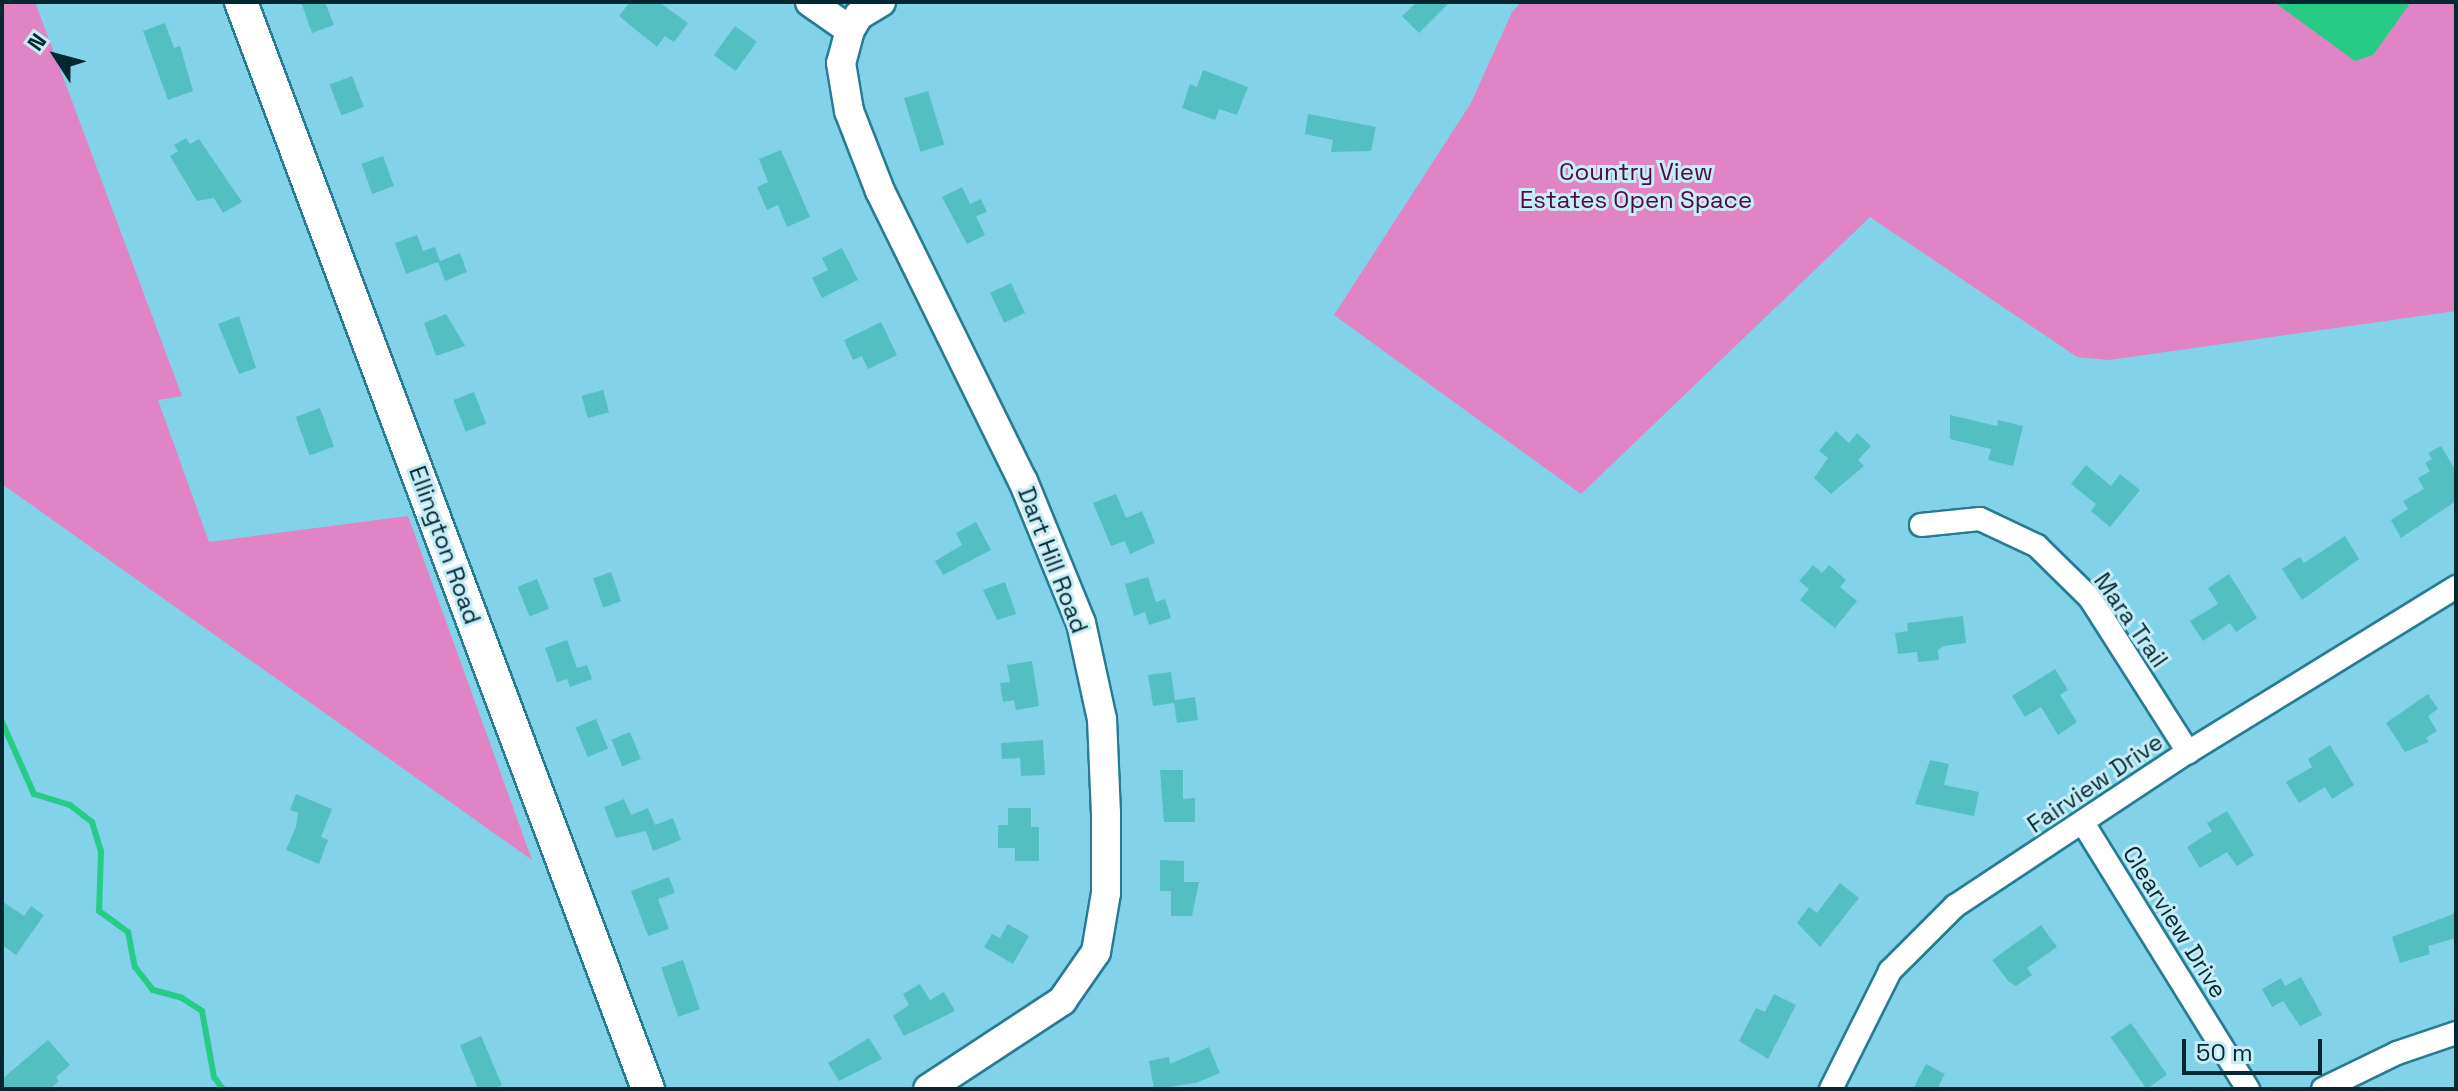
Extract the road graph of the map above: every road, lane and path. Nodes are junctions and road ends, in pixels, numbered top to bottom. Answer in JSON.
{"nodes":[{"id":1,"x":241,"y":2,"type":"edge"},
{"id":2,"x":810,"y":2,"type":"edge"},
{"id":3,"x":881,"y":2,"type":"edge"},
{"id":4,"x":850,"y":30,"type":"junction"},
{"id":5,"x":1921,"y":525,"type":"dead end"},
{"id":6,"x":2456,"y":587,"type":"edge"},
{"id":7,"x":2188,"y":752,"type":"junction"},
{"id":8,"x":2083,"y":823,"type":"junction"},
{"id":9,"x":2456,"y":1033,"type":"edge"},
{"id":10,"x":648,"y":1089,"type":"edge"},
{"id":11,"x":928,"y":1089,"type":"edge"},
{"id":12,"x":1831,"y":1089,"type":"edge"},
{"id":13,"x":2248,"y":1089,"type":"edge"},
{"id":14,"x":2323,"y":1089,"type":"edge"}],
"edges":[{"from":1,"to":10,"type":"main road","name":"Ellington Road"},
{"from":2,"to":4,"type":"street"},
{"from":3,"to":4,"type":"street"},
{"from":4,"to":11,"type":"street","name":"Dart Hill Road"},
{"from":5,"to":7,"type":"street","name":"Mara Trail"},
{"from":6,"to":7,"type":"street","name":"Fairview Drive"},
{"from":7,"to":8,"type":"street","name":"Fairview Drive"},
{"from":8,"to":12,"type":"street","name":"Fairview Drive"},
{"from":8,"to":13,"type":"street","name":"Clearview Drive"},
{"from":9,"to":14,"type":"street"}]}
